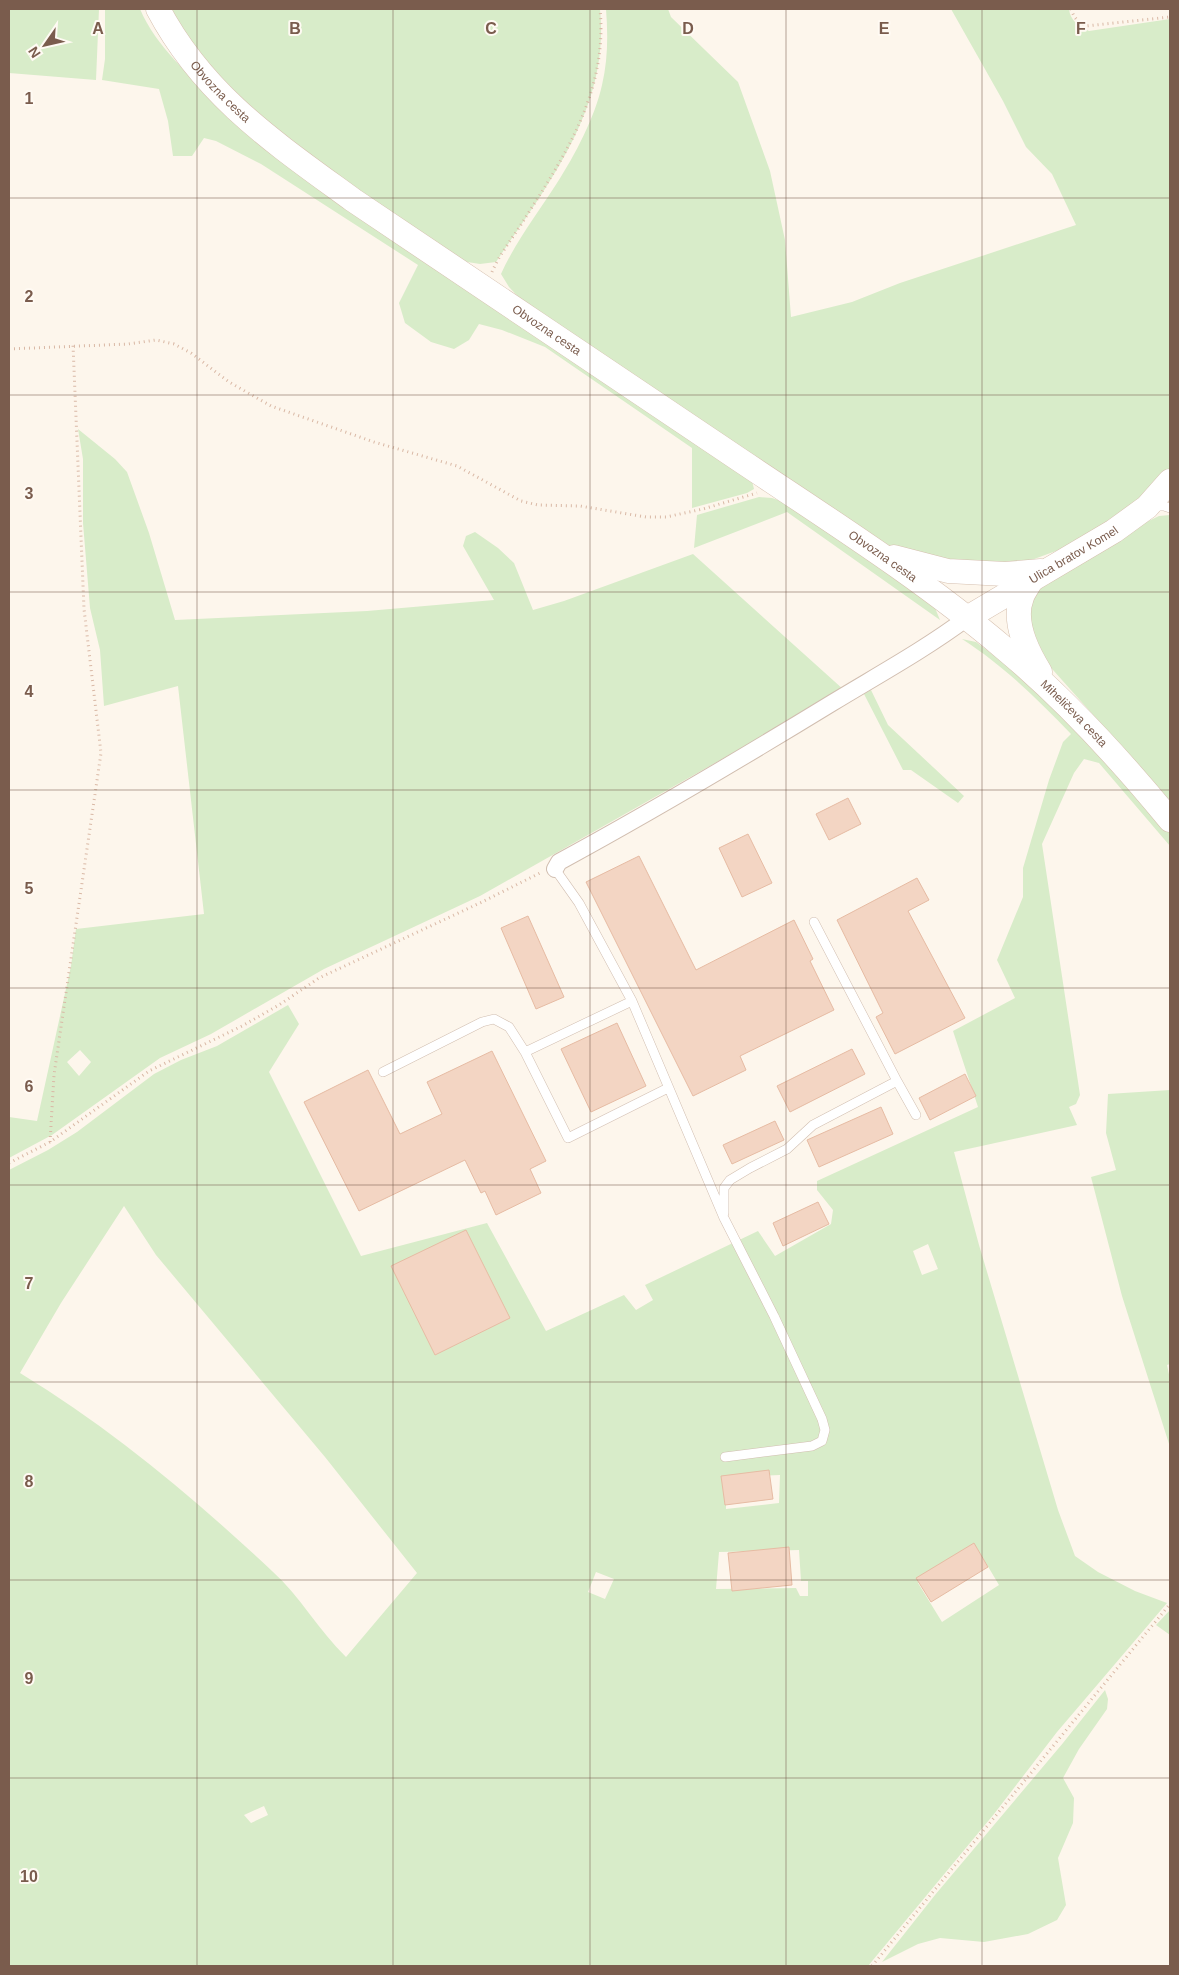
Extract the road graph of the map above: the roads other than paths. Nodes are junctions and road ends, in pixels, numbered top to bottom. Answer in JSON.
{"nodes":[{"id":1,"x":158,"y":9,"type":"edge"},
{"id":2,"x":1170,"y":481,"type":"edge"},
{"id":3,"x":1147,"y":506,"type":"junction"},
{"id":4,"x":1170,"y":508,"type":"edge"},
{"id":5,"x":877,"y":552,"type":"junction"},
{"id":6,"x":1040,"y":575,"type":"junction"},
{"id":7,"x":967,"y":618,"type":"junction"},
{"id":8,"x":1054,"y":693,"type":"junction"},
{"id":9,"x":1170,"y":820,"type":"edge"},
{"id":10,"x":555,"y":867,"type":"joint"},
{"id":11,"x":814,"y":922,"type":"dead end"},
{"id":12,"x":632,"y":1001,"type":"junction"},
{"id":13,"x":525,"y":1052,"type":"junction"},
{"id":14,"x":383,"y":1072,"type":"dead end"},
{"id":15,"x":897,"y":1081,"type":"junction"},
{"id":16,"x":668,"y":1088,"type":"junction"},
{"id":17,"x":916,"y":1115,"type":"dead end"},
{"id":18,"x":724,"y":1218,"type":"junction"},
{"id":19,"x":726,"y":1457,"type":"dead end"}],
"edges":[{"from":1,"to":5,"type":"street","name":"Obvozna cesta"},
{"from":2,"to":3,"type":"street","name":"Ulica bratov Komel"},
{"from":3,"to":4,"type":"lane"},
{"from":3,"to":6,"type":"street","name":"Ulica bratov Komel"},
{"from":5,"to":6,"type":"street"},
{"from":5,"to":7,"type":"street","name":"Obvozna cesta"},
{"from":6,"to":7,"type":"street","name":"Ulica bratov Komel"},
{"from":6,"to":8,"type":"street"},
{"from":7,"to":8,"type":"street","name":"Miheličeva cesta"},
{"from":7,"to":10,"type":"street"},
{"from":8,"to":9,"type":"street","name":"Miheličeva cesta"},
{"from":10,"to":12,"type":"lane"},
{"from":11,"to":15,"type":"lane"},
{"from":12,"to":13,"type":"lane"},
{"from":12,"to":16,"type":"lane"},
{"from":13,"to":14,"type":"lane"},
{"from":13,"to":16,"type":"lane"},
{"from":15,"to":17,"type":"lane"},
{"from":15,"to":18,"type":"lane"},
{"from":16,"to":18,"type":"lane"},
{"from":18,"to":19,"type":"lane"}]}
